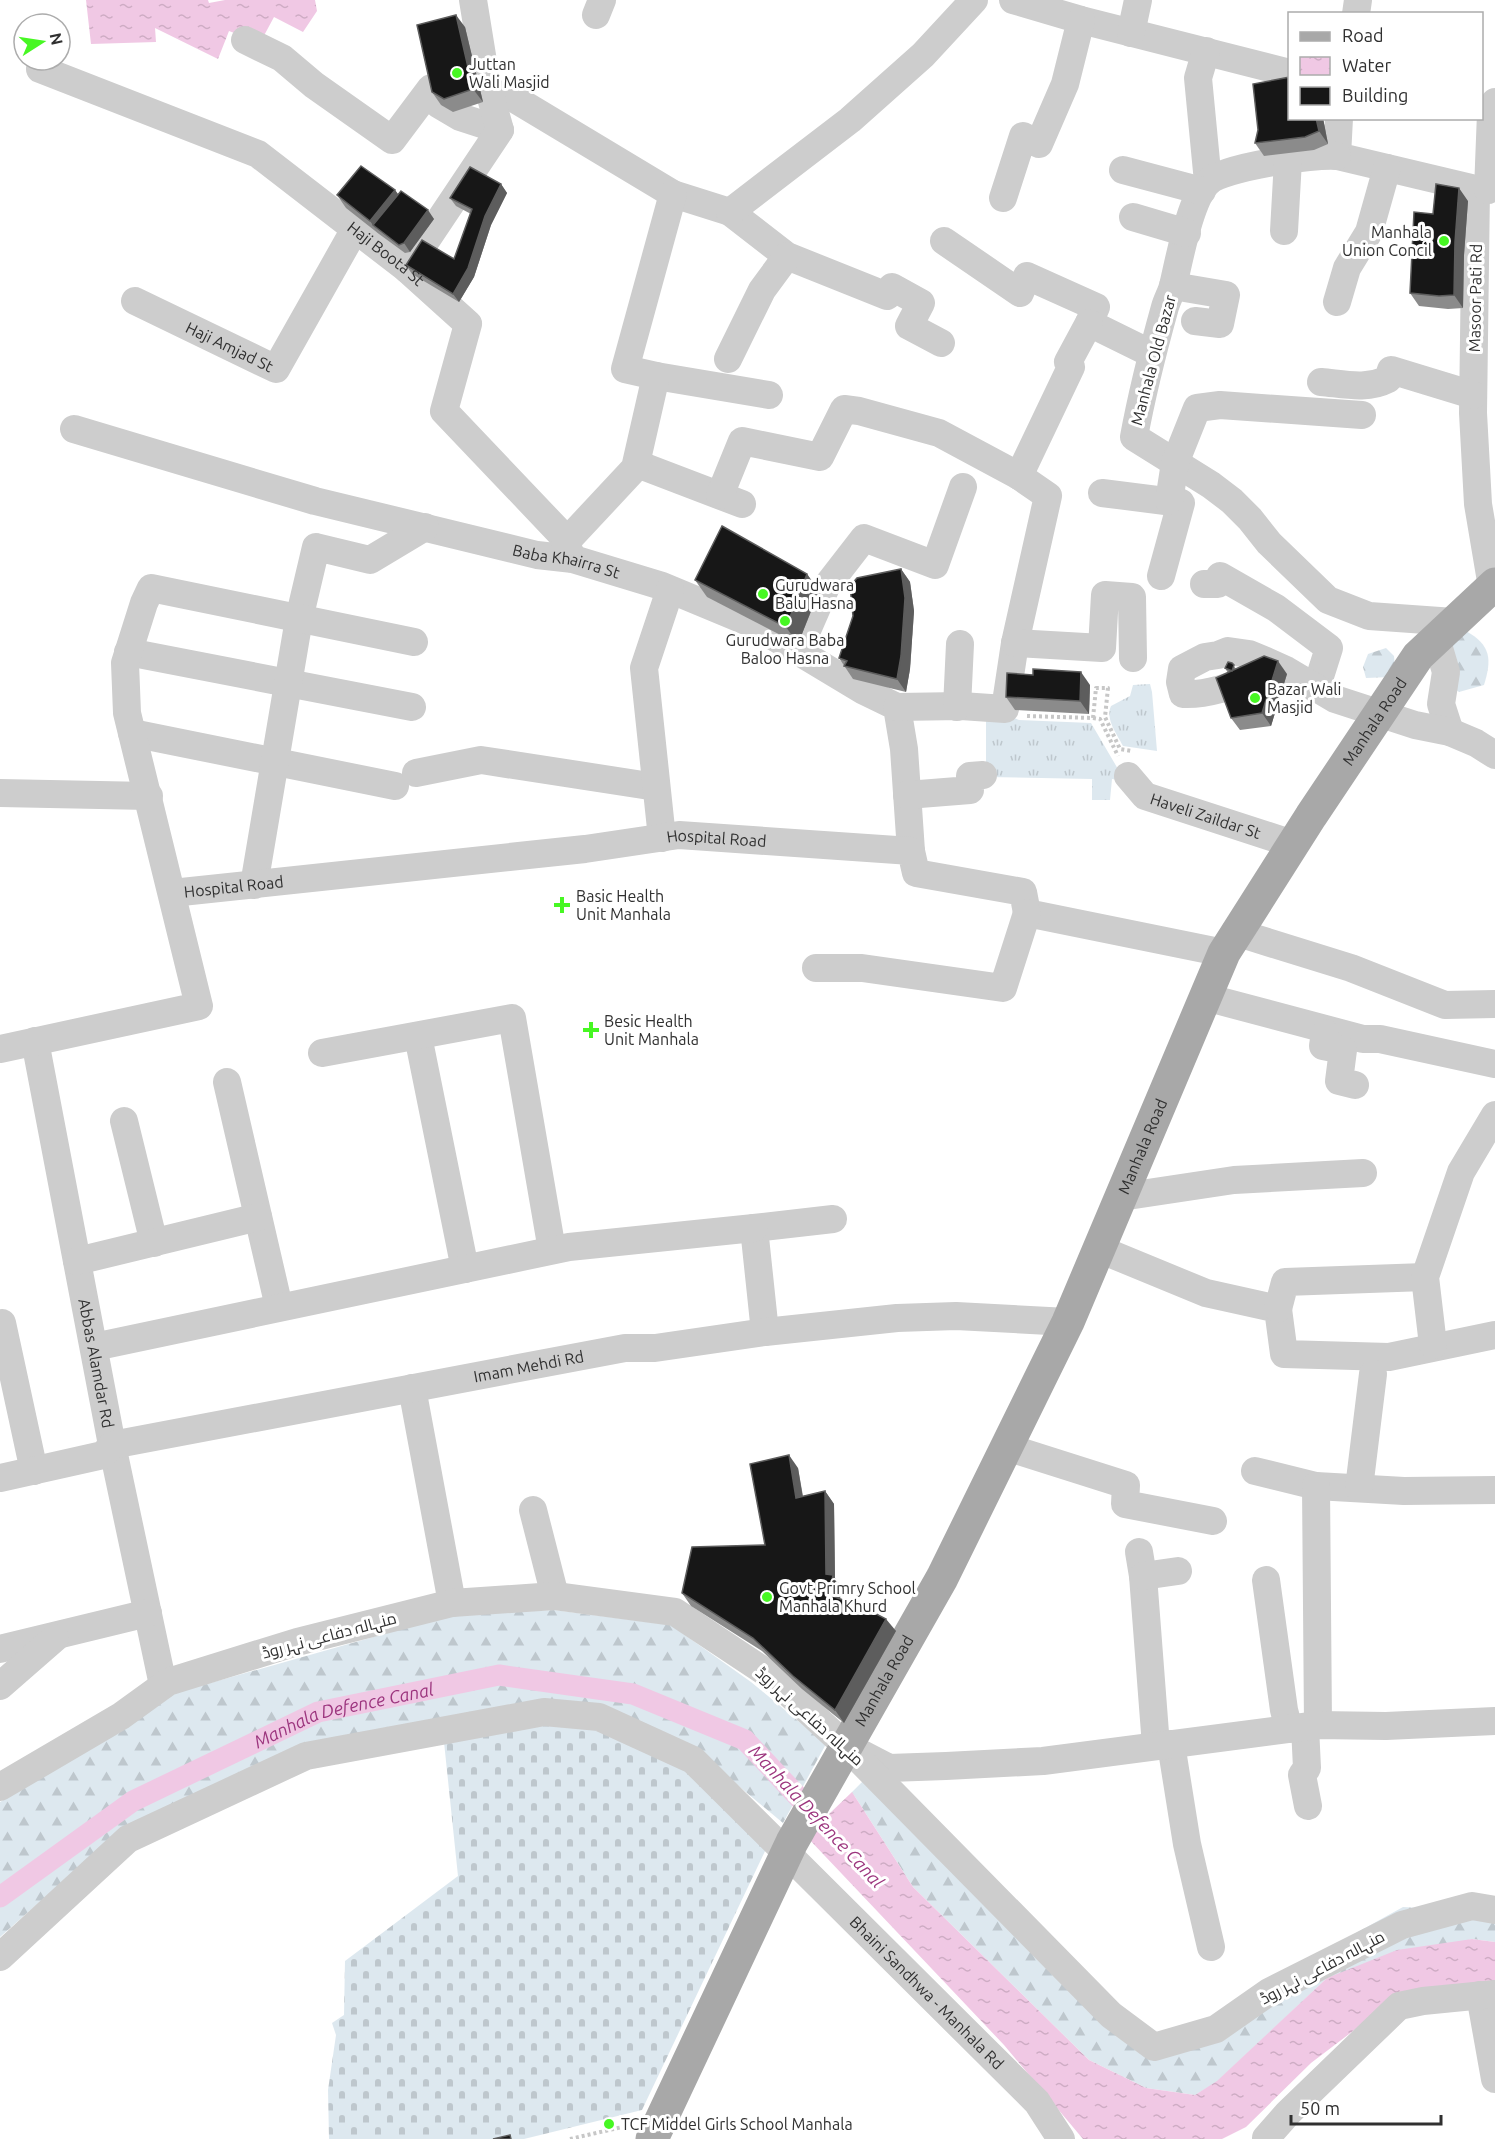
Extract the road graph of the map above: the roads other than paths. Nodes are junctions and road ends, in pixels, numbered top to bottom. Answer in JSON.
{"nodes":[{"id":1,"x":473,"y":0,"type":"edge"},
{"id":2,"x":974,"y":0,"type":"edge"},
{"id":3,"x":1015,"y":0,"type":"edge"},
{"id":4,"x":1138,"y":0,"type":"edge"},
{"id":5,"x":1081,"y":21,"type":"junction"},
{"id":6,"x":1131,"y":33,"type":"junction"},
{"id":7,"x":245,"y":40,"type":"dead end"},
{"id":8,"x":1206,"y":51,"type":"junction"},
{"id":9,"x":48,"y":72,"type":"edge"},
{"id":10,"x":1288,"y":72,"type":"edge"},
{"id":11,"x":490,"y":92,"type":"junction"},
{"id":12,"x":1495,"y":102,"type":"edge"},
{"id":13,"x":1339,"y":120,"type":"edge"},
{"id":14,"x":500,"y":130,"type":"junction"},
{"id":15,"x":1337,"y":156,"type":"junction"},
{"id":16,"x":1288,"y":160,"type":"junction"},
{"id":17,"x":1387,"y":168,"type":"junction"},
{"id":18,"x":1123,"y":170,"type":"dead end"},
{"id":19,"x":1205,"y":187,"type":"junction"},
{"id":20,"x":1486,"y":190,"type":"edge"},
{"id":21,"x":673,"y":194,"type":"junction"},
{"id":22,"x":1003,"y":198,"type":"dead end"},
{"id":23,"x":730,"y":212,"type":"junction"},
{"id":24,"x":1133,"y":216,"type":"dead end"},
{"id":25,"x":355,"y":229,"type":"junction"},
{"id":26,"x":1284,"y":231,"type":"dead end"},
{"id":27,"x":1187,"y":232,"type":"junction"},
{"id":28,"x":944,"y":241,"type":"dead end"},
{"id":29,"x":786,"y":256,"type":"junction"},
{"id":30,"x":407,"y":269,"type":"junction"},
{"id":31,"x":1173,"y":286,"type":"junction"},
{"id":32,"x":135,"y":301,"type":"dead end"},
{"id":33,"x":1337,"y":302,"type":"dead end"},
{"id":34,"x":1195,"y":321,"type":"dead end"},
{"id":35,"x":1089,"y":323,"type":"junction"},
{"id":36,"x":941,"y":343,"type":"dead end"},
{"id":37,"x":1152,"y":354,"type":"junction"},
{"id":38,"x":728,"y":359,"type":"dead end"},
{"id":39,"x":656,"y":376,"type":"junction"},
{"id":40,"x":1321,"y":381,"type":"dead end"},
{"id":41,"x":769,"y":395,"type":"dead end"},
{"id":42,"x":1473,"y":395,"type":"junction"},
{"id":43,"x":1362,"y":415,"type":"dead end"},
{"id":44,"x":74,"y":429,"type":"dead end"},
{"id":45,"x":1175,"y":463,"type":"junction"},
{"id":46,"x":645,"y":468,"type":"dead end"},
{"id":47,"x":1019,"y":476,"type":"junction"},
{"id":48,"x":963,"y":487,"type":"dead end"},
{"id":49,"x":1102,"y":493,"type":"dead end"},
{"id":50,"x":1169,"y":501,"type":"junction"},
{"id":51,"x":425,"y":527,"type":"junction"},
{"id":52,"x":569,"y":551,"type":"junction"},
{"id":53,"x":1161,"y":576,"type":"dead end"},
{"id":54,"x":1204,"y":584,"type":"dead end"},
{"id":55,"x":1493,"y":586,"type":"edge"},
{"id":56,"x":670,"y":590,"type":"junction"},
{"id":57,"x":299,"y":619,"type":"junction"},
{"id":58,"x":1445,"y":630,"type":"junction"},
{"id":59,"x":414,"y":642,"type":"dead end"},
{"id":60,"x":1015,"y":643,"type":"junction"},
{"id":61,"x":960,"y":644,"type":"dead end"},
{"id":62,"x":798,"y":651,"type":"junction"},
{"id":63,"x":128,"y":652,"type":"junction"},
{"id":64,"x":1133,"y":658,"type":"dead end"},
{"id":65,"x":1266,"y":661,"type":"edge"},
{"id":66,"x":288,"y":683,"type":"junction"},
{"id":67,"x":1316,"y":689,"type":"junction"},
{"id":68,"x":957,"y":706,"type":"junction"},
{"id":69,"x":412,"y":707,"type":"dead end"},
{"id":70,"x":897,"y":707,"type":"junction"},
{"id":71,"x":1380,"y":712,"type":"junction"},
{"id":72,"x":1450,"y":732,"type":"junction"},
{"id":73,"x":132,"y":733,"type":"junction"},
{"id":74,"x":1495,"y":754,"type":"edge"},
{"id":75,"x":275,"y":761,"type":"junction"},
{"id":76,"x":983,"y":775,"type":"dead end"},
{"id":77,"x":1128,"y":776,"type":"road end"},
{"id":78,"x":656,"y":787,"type":"junction"},
{"id":79,"x":0,"y":793,"type":"edge"},
{"id":80,"x":907,"y":795,"type":"junction"},
{"id":81,"x":149,"y":796,"type":"junction"},
{"id":82,"x":662,"y":838,"type":"junction"},
{"id":83,"x":1293,"y":844,"type":"junction"},
{"id":84,"x":911,"y":851,"type":"junction"},
{"id":85,"x":254,"y":885,"type":"junction"},
{"id":86,"x":172,"y":893,"type":"junction"},
{"id":87,"x":1027,"y":913,"type":"junction"},
{"id":88,"x":1230,"y":943,"type":"junction"},
{"id":89,"x":816,"y":968,"type":"dead end"},
{"id":90,"x":1205,"y":998,"type":"junction"},
{"id":91,"x":1495,"y":1004,"type":"edge"},
{"id":92,"x":1326,"y":1030,"type":"junction"},
{"id":93,"x":418,"y":1036,"type":"junction"},
{"id":94,"x":35,"y":1041,"type":"junction"},
{"id":95,"x":0,"y":1049,"type":"edge"},
{"id":96,"x":322,"y":1053,"type":"dead end"},
{"id":97,"x":1495,"y":1064,"type":"edge"},
{"id":98,"x":227,"y":1083,"type":"dead end"},
{"id":99,"x":1355,"y":1085,"type":"dead end"},
{"id":100,"x":1495,"y":1115,"type":"edge"},
{"id":101,"x":124,"y":1122,"type":"dead end"},
{"id":102,"x":1363,"y":1173,"type":"dead end"},
{"id":103,"x":1121,"y":1197,"type":"junction"},
{"id":104,"x":258,"y":1217,"type":"junction"},
{"id":105,"x":833,"y":1219,"type":"dead end"},
{"id":106,"x":754,"y":1228,"type":"junction"},
{"id":107,"x":154,"y":1243,"type":"junction"},
{"id":108,"x":1099,"y":1249,"type":"junction"},
{"id":109,"x":552,"y":1250,"type":"junction"},
{"id":110,"x":78,"y":1262,"type":"junction"},
{"id":111,"x":465,"y":1269,"type":"junction"},
{"id":112,"x":1425,"y":1276,"type":"junction"},
{"id":113,"x":279,"y":1307,"type":"junction"},
{"id":114,"x":1278,"y":1310,"type":"junction"},
{"id":115,"x":1068,"y":1322,"type":"junction"},
{"id":116,"x":2,"y":1323,"type":"dead end"},
{"id":117,"x":765,"y":1332,"type":"junction"},
{"id":118,"x":1495,"y":1335,"type":"edge"},
{"id":119,"x":1433,"y":1345,"type":"dead end"},
{"id":120,"x":94,"y":1347,"type":"junction"},
{"id":121,"x":1373,"y":1374,"type":"dead end"},
{"id":122,"x":412,"y":1388,"type":"junction"},
{"id":123,"x":112,"y":1444,"type":"junction"},
{"id":124,"x":1006,"y":1447,"type":"junction"},
{"id":125,"x":34,"y":1471,"type":"junction"},
{"id":126,"x":1255,"y":1471,"type":"dead end"},
{"id":127,"x":0,"y":1478,"type":"edge"},
{"id":128,"x":1316,"y":1486,"type":"junction"},
{"id":129,"x":1359,"y":1488,"type":"junction"},
{"id":130,"x":1495,"y":1490,"type":"edge"},
{"id":131,"x":533,"y":1510,"type":"dead end"},
{"id":132,"x":1213,"y":1521,"type":"dead end"},
{"id":133,"x":1178,"y":1571,"type":"dead end"},
{"id":134,"x":1266,"y":1580,"type":"dead end"},
{"id":135,"x":555,"y":1596,"type":"junction"},
{"id":136,"x":452,"y":1603,"type":"junction"},
{"id":137,"x":148,"y":1613,"type":"junction"},
{"id":138,"x":58,"y":1635,"type":"junction"},
{"id":139,"x":0,"y":1649,"type":"edge"},
{"id":140,"x":163,"y":1685,"type":"junction"},
{"id":141,"x":0,"y":1686,"type":"edge"},
{"id":142,"x":1495,"y":1720,"type":"edge"},
{"id":143,"x":1304,"y":1727,"type":"junction"},
{"id":144,"x":1164,"y":1745,"type":"junction"},
{"id":145,"x":841,"y":1755,"type":"junction"},
{"id":146,"x":0,"y":1787,"type":"edge"},
{"id":147,"x":1308,"y":1806,"type":"dead end"},
{"id":148,"x":790,"y":1847,"type":"junction"},
{"id":149,"x":1495,"y":1910,"type":"edge"},
{"id":150,"x":1211,"y":1947,"type":"dead end"},
{"id":151,"x":0,"y":1957,"type":"edge"},
{"id":152,"x":1488,"y":1995,"type":"edge"},
{"id":153,"x":1495,"y":2079,"type":"edge"},
{"id":154,"x":658,"y":2128,"type":"edge"},
{"id":155,"x":1060,"y":2139,"type":"edge"},
{"id":156,"x":1265,"y":2139,"type":"edge"}],
"edges":[{"from":1,"to":11,"type":"street"},
{"from":2,"to":23,"type":"street"},
{"from":3,"to":5,"type":"street"},
{"from":4,"to":6,"type":"street"},
{"from":5,"to":6,"type":"street"},
{"from":5,"to":22,"type":"street"},
{"from":6,"to":8,"type":"street"},
{"from":7,"to":14,"type":"street"},
{"from":8,"to":10,"type":"street"},
{"from":8,"to":19,"type":"street"},
{"from":9,"to":25,"type":"street","name":"Haji Boota St"},
{"from":11,"to":14,"type":"street"},
{"from":11,"to":21,"type":"street"},
{"from":12,"to":20,"type":"street","name":"Masoor Pati Rd"},
{"from":13,"to":15,"type":"street"},
{"from":14,"to":30,"type":"street"},
{"from":15,"to":16,"type":"street"},
{"from":15,"to":17,"type":"street"},
{"from":16,"to":19,"type":"street"},
{"from":16,"to":26,"type":"street"},
{"from":17,"to":20,"type":"street"},
{"from":17,"to":33,"type":"street"},
{"from":18,"to":19,"type":"street"},
{"from":19,"to":27,"type":"street","name":"Manhala Old Bazar"},
{"from":20,"to":42,"type":"street","name":"Masoor Pati Rd"},
{"from":21,"to":23,"type":"street"},
{"from":21,"to":39,"type":"street"},
{"from":23,"to":29,"type":"street"},
{"from":24,"to":27,"type":"street"},
{"from":25,"to":30,"type":"street","name":"Haji Boota St"},
{"from":25,"to":32,"type":"street","name":"Haji Amjad St"},
{"from":27,"to":31,"type":"street","name":"Manhala Old Bazar"},
{"from":28,"to":35,"type":"street"},
{"from":29,"to":36,"type":"street"},
{"from":29,"to":38,"type":"street"},
{"from":30,"to":52,"type":"street","name":"Haji Boota St"},
{"from":31,"to":34,"type":"street"},
{"from":31,"to":37,"type":"street","name":"Manhala Old Bazar"},
{"from":35,"to":37,"type":"street"},
{"from":35,"to":47,"type":"street"},
{"from":37,"to":45,"type":"street","name":"Manhala Old Bazar"},
{"from":39,"to":41,"type":"street"},
{"from":39,"to":52,"type":"street"},
{"from":40,"to":42,"type":"street"},
{"from":42,"to":55,"type":"street","name":"Masoor Pati Rd"},
{"from":43,"to":45,"type":"street"},
{"from":44,"to":51,"type":"street","name":"Baba Khairra St"},
{"from":45,"to":50,"type":"street"},
{"from":45,"to":58,"type":"street","name":"Manhala Old Bazar"},
{"from":46,"to":47,"type":"street"},
{"from":47,"to":60,"type":"street"},
{"from":48,"to":62,"type":"street"},
{"from":49,"to":50,"type":"street"},
{"from":50,"to":53,"type":"street"},
{"from":51,"to":52,"type":"street","name":"Baba Khairra St"},
{"from":51,"to":57,"type":"street"},
{"from":52,"to":56,"type":"street","name":"Baba Khairra St"},
{"from":54,"to":67,"type":"street"},
{"from":55,"to":58,"type":"main road","name":"Manhala Road"},
{"from":56,"to":62,"type":"street","name":"Baba Khairra St"},
{"from":56,"to":78,"type":"street"},
{"from":57,"to":59,"type":"street"},
{"from":57,"to":63,"type":"street"},
{"from":57,"to":66,"type":"street"},
{"from":58,"to":71,"type":"main road","name":"Manhala Road"},
{"from":58,"to":72,"type":"street"},
{"from":60,"to":64,"type":"street"},
{"from":60,"to":68,"type":"street"},
{"from":61,"to":68,"type":"street"},
{"from":62,"to":70,"type":"street","name":"Baba Khairra St"},
{"from":63,"to":66,"type":"street"},
{"from":63,"to":73,"type":"street"},
{"from":65,"to":67,"type":"street"},
{"from":66,"to":69,"type":"street"},
{"from":66,"to":75,"type":"street"},
{"from":67,"to":71,"type":"street"},
{"from":68,"to":70,"type":"street"},
{"from":70,"to":80,"type":"street"},
{"from":71,"to":72,"type":"street"},
{"from":71,"to":83,"type":"main road","name":"Manhala Road"},
{"from":72,"to":74,"type":"street"},
{"from":73,"to":75,"type":"street"},
{"from":73,"to":81,"type":"street"},
{"from":75,"to":78,"type":"street"},
{"from":75,"to":85,"type":"street"},
{"from":76,"to":80,"type":"street"},
{"from":77,"to":83,"type":"street","name":"Haveli Zaildar St"},
{"from":78,"to":82,"type":"street"},
{"from":79,"to":81,"type":"street"},
{"from":80,"to":84,"type":"street"},
{"from":81,"to":86,"type":"street"},
{"from":82,"to":84,"type":"street","name":"Hospital Road"},
{"from":82,"to":85,"type":"street","name":"Hospital Road"},
{"from":83,"to":88,"type":"main road","name":"Manhala Road"},
{"from":84,"to":87,"type":"street"},
{"from":85,"to":86,"type":"street","name":"Hospital Road"},
{"from":86,"to":94,"type":"street"},
{"from":87,"to":88,"type":"street"},
{"from":87,"to":89,"type":"street"},
{"from":88,"to":90,"type":"main road","name":"Manhala Road"},
{"from":88,"to":91,"type":"street"},
{"from":90,"to":92,"type":"street"},
{"from":90,"to":103,"type":"main road","name":"Manhala Road"},
{"from":92,"to":97,"type":"street"},
{"from":92,"to":99,"type":"street"},
{"from":93,"to":96,"type":"street"},
{"from":93,"to":109,"type":"street"},
{"from":93,"to":111,"type":"street"},
{"from":94,"to":95,"type":"street"},
{"from":94,"to":110,"type":"street","name":"Abbas Alamdar Rd"},
{"from":98,"to":104,"type":"street"},
{"from":100,"to":112,"type":"street"},
{"from":101,"to":107,"type":"street"},
{"from":102,"to":103,"type":"street"},
{"from":103,"to":108,"type":"main road","name":"Manhala Road"},
{"from":104,"to":107,"type":"street"},
{"from":104,"to":113,"type":"street"},
{"from":105,"to":106,"type":"street"},
{"from":106,"to":109,"type":"street"},
{"from":106,"to":117,"type":"street"},
{"from":107,"to":110,"type":"street"},
{"from":108,"to":114,"type":"street"},
{"from":108,"to":115,"type":"main road","name":"Manhala Road"},
{"from":109,"to":111,"type":"street"},
{"from":110,"to":120,"type":"street","name":"Abbas Alamdar Rd"},
{"from":111,"to":113,"type":"street"},
{"from":112,"to":114,"type":"street"},
{"from":112,"to":119,"type":"street"},
{"from":113,"to":120,"type":"street"},
{"from":114,"to":118,"type":"street"},
{"from":115,"to":117,"type":"street","name":"Imam Mehdi Rd"},
{"from":115,"to":124,"type":"main road","name":"Manhala Road"},
{"from":116,"to":125,"type":"street"},
{"from":117,"to":122,"type":"street","name":"Imam Mehdi Rd"},
{"from":120,"to":123,"type":"street","name":"Abbas Alamdar Rd"},
{"from":121,"to":129,"type":"street"},
{"from":122,"to":123,"type":"street","name":"Imam Mehdi Rd"},
{"from":122,"to":136,"type":"street"},
{"from":123,"to":125,"type":"street","name":"Imam Mehdi Rd"},
{"from":123,"to":137,"type":"street","name":"Abbas Alamdar Rd"},
{"from":124,"to":132,"type":"street"},
{"from":124,"to":145,"type":"main road","name":"Manhala Road"},
{"from":125,"to":127,"type":"street","name":"Imam Mehdi Rd"},
{"from":126,"to":128,"type":"street"},
{"from":128,"to":129,"type":"street"},
{"from":128,"to":143,"type":"street"},
{"from":129,"to":130,"type":"street"},
{"from":131,"to":135,"type":"street"},
{"from":133,"to":144,"type":"street"},
{"from":134,"to":143,"type":"street"},
{"from":135,"to":136,"type":"street","name":"منہالہ دفاعی نہر روڈ"},
{"from":135,"to":145,"type":"street","name":"منہالہ دفاعی نہر روڈ"},
{"from":136,"to":140,"type":"street","name":"منہالہ دفاعی نہر روڈ"},
{"from":137,"to":138,"type":"street"},
{"from":137,"to":140,"type":"street","name":"Abbas Alamdar Rd"},
{"from":138,"to":139,"type":"street"},
{"from":138,"to":141,"type":"street"},
{"from":140,"to":146,"type":"street","name":"منہالہ دفاعی نہر روڈ"},
{"from":142,"to":143,"type":"street"},
{"from":143,"to":144,"type":"street"},
{"from":143,"to":147,"type":"street"},
{"from":144,"to":145,"type":"street"},
{"from":144,"to":150,"type":"street"},
{"from":145,"to":148,"type":"main road","name":"Manhala Road"},
{"from":145,"to":149,"type":"street","name":"منہالہ دفاعی نہر روڈ"},
{"from":148,"to":151,"type":"street","name":"Bhaini Sandhwa - Manhala Rd"},
{"from":148,"to":154,"type":"main road"},
{"from":148,"to":155,"type":"street","name":"Bhaini Sandhwa - Manhala Rd"},
{"from":152,"to":153,"type":"street"},
{"from":152,"to":156,"type":"street"}]}
